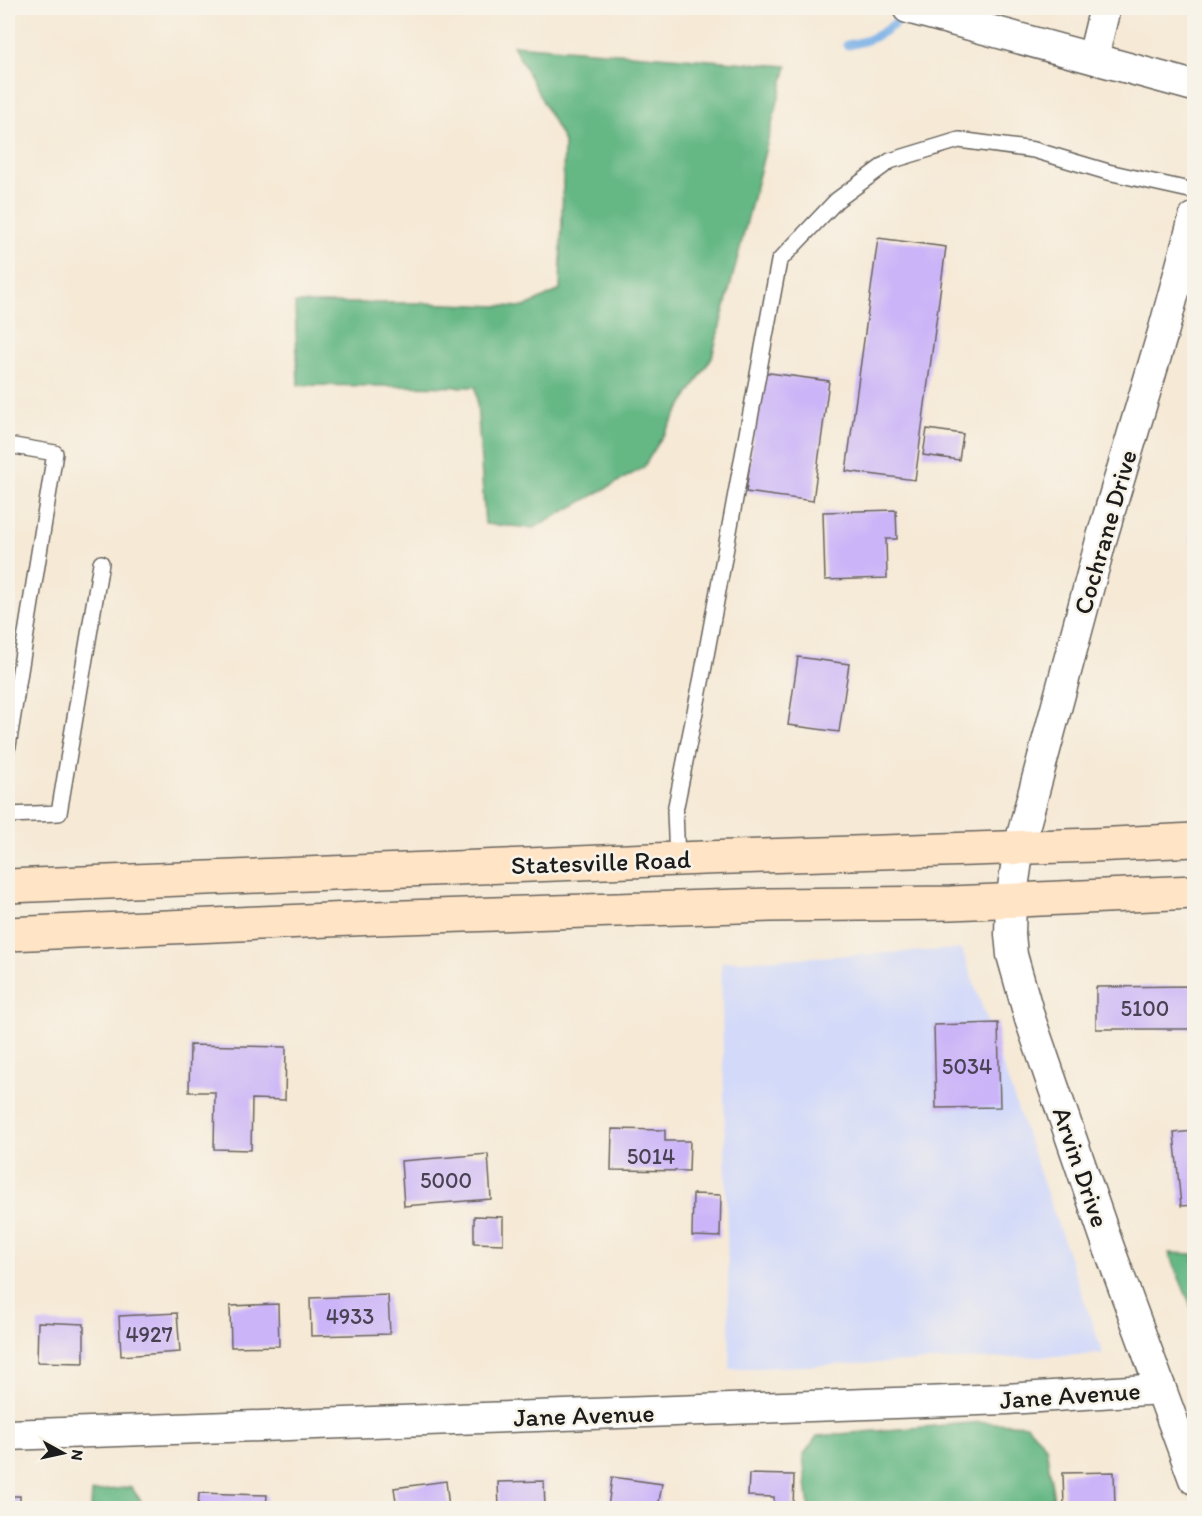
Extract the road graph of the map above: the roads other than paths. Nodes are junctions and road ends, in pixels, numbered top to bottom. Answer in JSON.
{"nodes":[{"id":1,"x":908,"y":8,"type":"edge"},
{"id":2,"x":1105,"y":8,"type":"edge"},
{"id":3,"x":1093,"y":57,"type":"junction"},
{"id":4,"x":1194,"y":86,"type":"edge"},
{"id":5,"x":1194,"y":192,"type":"edge"},
{"id":6,"x":1194,"y":218,"type":"edge"},
{"id":7,"x":8,"y":445,"type":"edge"},
{"id":8,"x":101,"y":563,"type":"dead end"},
{"id":9,"x":8,"y":746,"type":"edge"},
{"id":10,"x":8,"y":815,"type":"edge"},
{"id":11,"x":1194,"y":840,"type":"edge"},
{"id":12,"x":1019,"y":847,"type":"junction"},
{"id":13,"x":677,"y":860,"type":"junction"},
{"id":14,"x":8,"y":886,"type":"edge"},
{"id":15,"x":1194,"y":892,"type":"edge"},
{"id":16,"x":1011,"y":900,"type":"junction"},
{"id":17,"x":8,"y":934,"type":"edge"},
{"id":18,"x":1161,"y":1389,"type":"junction"},
{"id":19,"x":8,"y":1435,"type":"edge"},
{"id":20,"x":1194,"y":1479,"type":"edge"}],
"edges":[{"from":1,"to":3,"type":"street"},
{"from":2,"to":3,"type":"street"},
{"from":3,"to":4,"type":"street"},
{"from":5,"to":13,"type":"lane"},
{"from":6,"to":12,"type":"street","name":"Cochrane Drive"},
{"from":7,"to":9,"type":"lane"},
{"from":8,"to":10,"type":"lane"},
{"from":11,"to":12,"type":"main road","name":"Statesville Road"},
{"from":12,"to":13,"type":"main road","name":"Statesville Road"},
{"from":12,"to":16,"type":"street","name":"Arvin Drive"},
{"from":13,"to":14,"type":"main road","name":"Statesville Road"},
{"from":15,"to":16,"type":"main road","name":"Statesville Road"},
{"from":16,"to":17,"type":"main road","name":"Statesville Road"},
{"from":16,"to":18,"type":"street","name":"Arvin Drive"},
{"from":18,"to":19,"type":"street","name":"Jane Avenue"},
{"from":18,"to":20,"type":"street","name":"Arvin Drive"}]}
